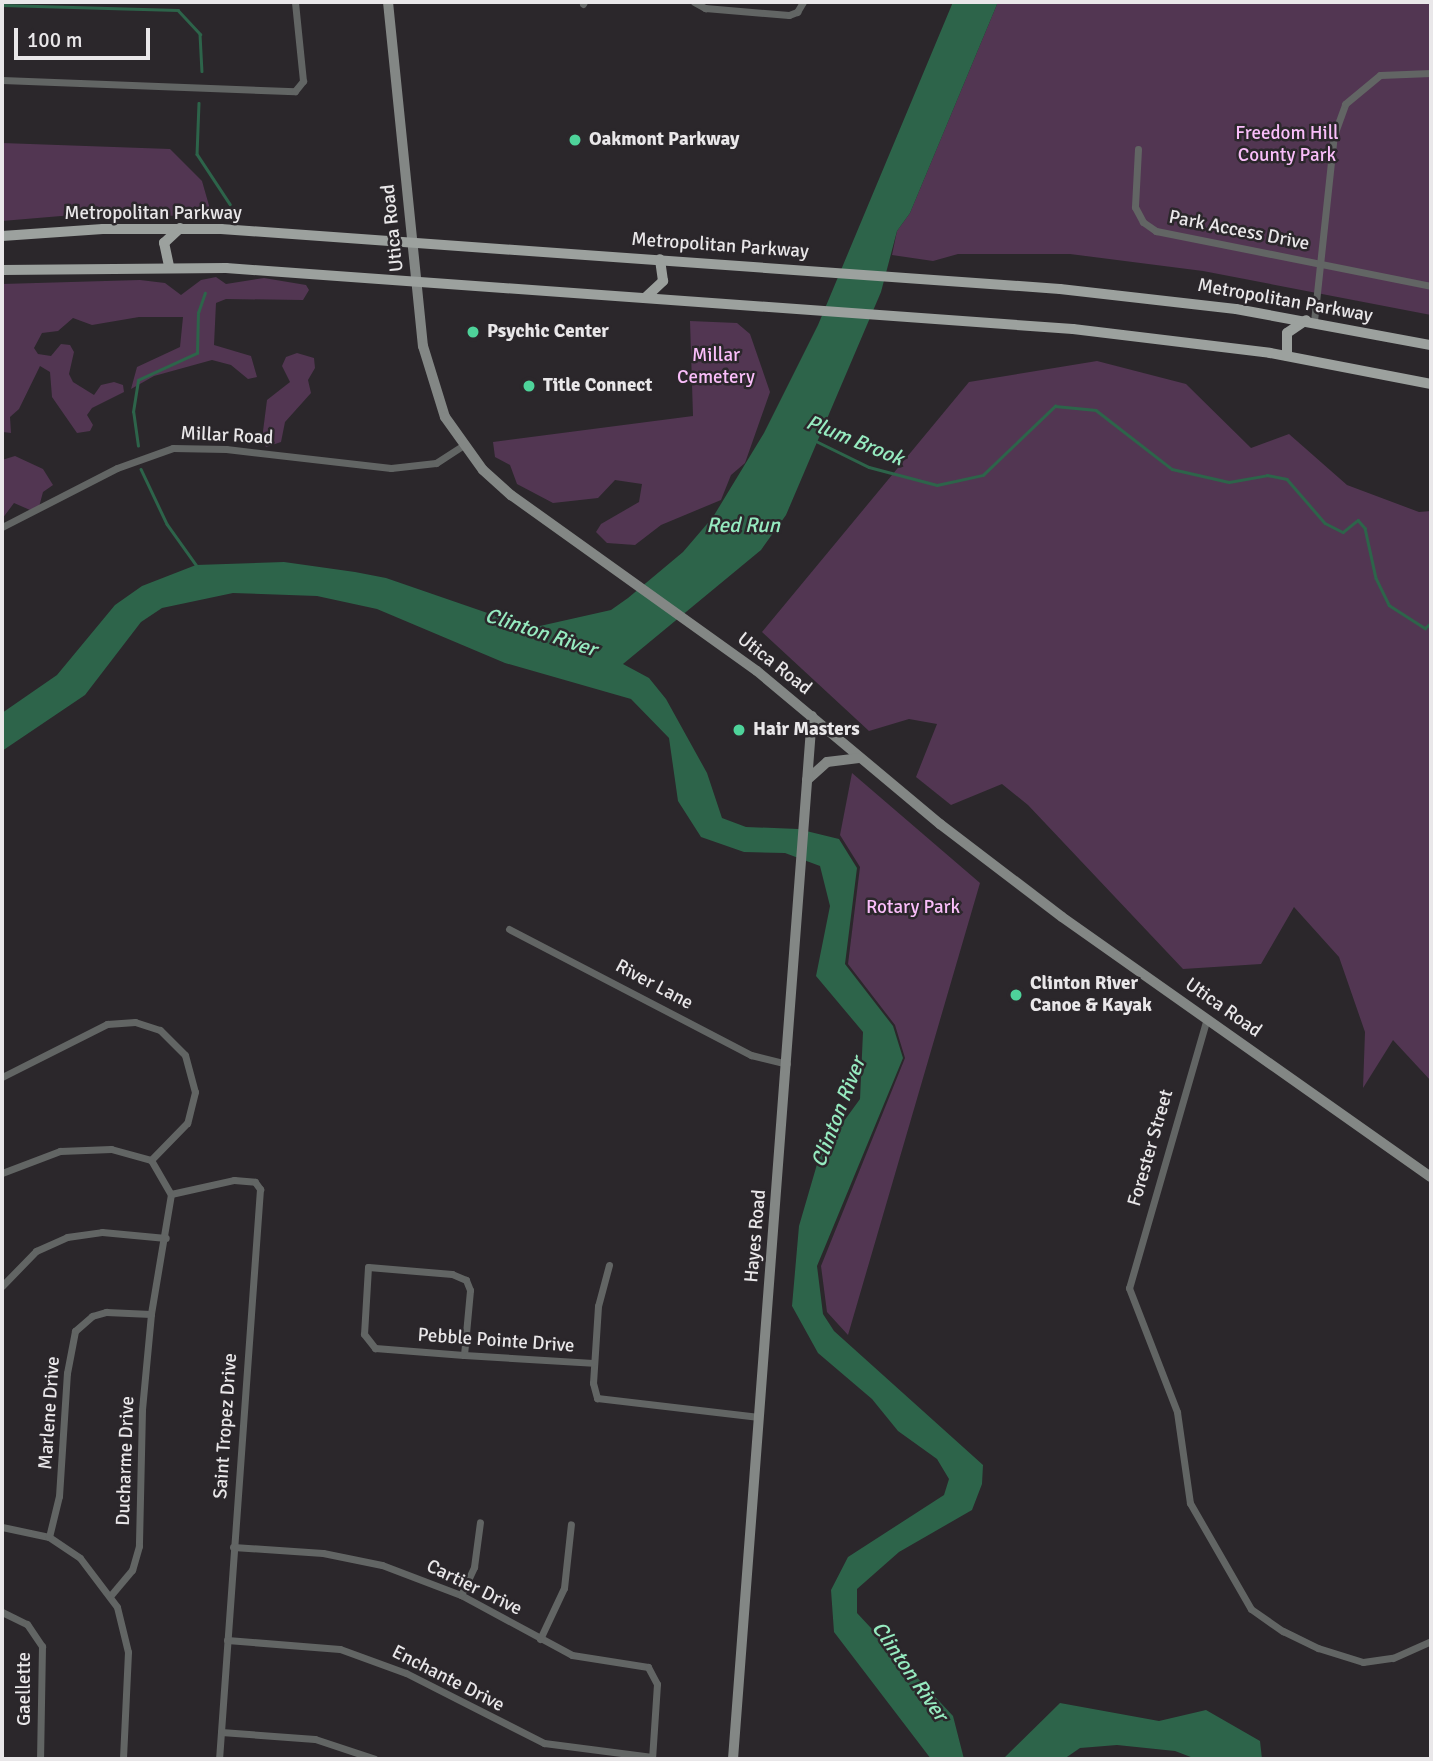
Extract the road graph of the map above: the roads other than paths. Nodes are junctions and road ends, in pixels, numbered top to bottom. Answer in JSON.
{"nodes":[{"id":1,"x":295,"y":2,"type":"edge"},
{"id":2,"x":388,"y":2,"type":"edge"},
{"id":3,"x":694,"y":2,"type":"edge"},
{"id":4,"x":803,"y":2,"type":"edge"},
{"id":5,"x":1431,"y":74,"type":"edge"},
{"id":6,"x":2,"y":80,"type":"edge"},
{"id":7,"x":1139,"y":149,"type":"dead end"},
{"id":8,"x":180,"y":228,"type":"junction"},
{"id":9,"x":2,"y":236,"type":"edge"},
{"id":10,"x":411,"y":242,"type":"junction"},
{"id":11,"x":660,"y":259,"type":"junction"},
{"id":12,"x":1322,"y":262,"type":"junction"},
{"id":13,"x":169,"y":267,"type":"junction"},
{"id":14,"x":2,"y":270,"type":"edge"},
{"id":15,"x":416,"y":282,"type":"junction"},
{"id":16,"x":1431,"y":286,"type":"edge"},
{"id":17,"x":645,"y":298,"type":"junction"},
{"id":18,"x":1310,"y":320,"type":"junction"},
{"id":19,"x":1431,"y":345,"type":"edge"},
{"id":20,"x":1287,"y":356,"type":"junction"},
{"id":21,"x":1431,"y":384,"type":"edge"},
{"id":22,"x":462,"y":446,"type":"junction"},
{"id":23,"x":2,"y":527,"type":"edge"},
{"id":24,"x":812,"y":716,"type":"junction"},
{"id":25,"x":859,"y":758,"type":"junction"},
{"id":26,"x":807,"y":780,"type":"junction"},
{"id":27,"x":509,"y":929,"type":"dead end"},
{"id":28,"x":1207,"y":1018,"type":"junction"},
{"id":29,"x":787,"y":1064,"type":"junction"},
{"id":30,"x":2,"y":1077,"type":"edge"},
{"id":31,"x":151,"y":1160,"type":"junction"},
{"id":32,"x":2,"y":1173,"type":"edge"},
{"id":33,"x":1431,"y":1177,"type":"edge"},
{"id":34,"x":171,"y":1194,"type":"junction"},
{"id":35,"x":166,"y":1238,"type":"junction"},
{"id":36,"x":609,"y":1265,"type":"dead end"},
{"id":37,"x":2,"y":1286,"type":"edge"},
{"id":38,"x":151,"y":1314,"type":"junction"},
{"id":39,"x":464,"y":1355,"type":"junction"},
{"id":40,"x":593,"y":1363,"type":"junction"},
{"id":41,"x":759,"y":1417,"type":"junction"},
{"id":42,"x":480,"y":1522,"type":"dead end"},
{"id":43,"x":571,"y":1524,"type":"dead end"},
{"id":44,"x":2,"y":1527,"type":"edge"},
{"id":45,"x":49,"y":1537,"type":"junction"},
{"id":46,"x":233,"y":1547,"type":"junction"},
{"id":47,"x":111,"y":1595,"type":"junction"},
{"id":48,"x":461,"y":1595,"type":"junction"},
{"id":49,"x":2,"y":1612,"type":"edge"},
{"id":50,"x":540,"y":1639,"type":"junction"},
{"id":51,"x":227,"y":1640,"type":"junction"},
{"id":52,"x":1431,"y":1641,"type":"edge"},
{"id":53,"x":221,"y":1732,"type":"junction"},
{"id":54,"x":652,"y":1758,"type":"edge"},
{"id":55,"x":40,"y":1759,"type":"edge"},
{"id":56,"x":123,"y":1759,"type":"edge"},
{"id":57,"x":219,"y":1759,"type":"edge"},
{"id":58,"x":376,"y":1759,"type":"edge"},
{"id":59,"x":733,"y":1759,"type":"edge"}],
"edges":[{"from":1,"to":6,"type":"street"},
{"from":2,"to":10,"type":"street","name":"Utica Road"},
{"from":3,"to":4,"type":"street"},
{"from":5,"to":12,"type":"street","name":"Park Access Drive"},
{"from":7,"to":12,"type":"street","name":"Park Access Drive"},
{"from":8,"to":9,"type":"main road","name":"Metropolitan Parkway"},
{"from":8,"to":10,"type":"main road","name":"Metropolitan Parkway"},
{"from":8,"to":13,"type":"main road"},
{"from":10,"to":11,"type":"main road","name":"Metropolitan Parkway"},
{"from":10,"to":15,"type":"street","name":"Utica Road"},
{"from":11,"to":17,"type":"main road"},
{"from":11,"to":18,"type":"main road","name":"Metropolitan Parkway"},
{"from":12,"to":16,"type":"street","name":"Park Access Drive"},
{"from":12,"to":18,"type":"street","name":"Park Access Drive"},
{"from":13,"to":14,"type":"main road"},
{"from":13,"to":15,"type":"main road"},
{"from":15,"to":17,"type":"main road"},
{"from":15,"to":22,"type":"street","name":"Utica Road"},
{"from":17,"to":20,"type":"main road"},
{"from":18,"to":19,"type":"main road","name":"Metropolitan Parkway"},
{"from":18,"to":20,"type":"main road"},
{"from":20,"to":21,"type":"main road"},
{"from":22,"to":23,"type":"street","name":"Millar Road"},
{"from":22,"to":24,"type":"street","name":"Utica Road"},
{"from":24,"to":25,"type":"street","name":"Utica Road"},
{"from":24,"to":26,"type":"street","name":"Hayes Road"},
{"from":25,"to":26,"type":"street"},
{"from":25,"to":28,"type":"street","name":"Utica Road"},
{"from":26,"to":29,"type":"street","name":"Hayes Road"},
{"from":27,"to":29,"type":"street","name":"River Lane"},
{"from":28,"to":33,"type":"street","name":"Utica Road"},
{"from":28,"to":52,"type":"street","name":"Forester Street"},
{"from":29,"to":41,"type":"street","name":"Hayes Road"},
{"from":30,"to":31,"type":"street"},
{"from":31,"to":32,"type":"street"},
{"from":31,"to":34,"type":"street"},
{"from":34,"to":35,"type":"street","name":"Ducharme Drive"},
{"from":34,"to":46,"type":"street","name":"Saint Tropez Drive"},
{"from":35,"to":37,"type":"street"},
{"from":35,"to":38,"type":"street","name":"Ducharme Drive"},
{"from":36,"to":40,"type":"street"},
{"from":38,"to":45,"type":"street","name":"Marlene Drive"},
{"from":38,"to":47,"type":"street","name":"Ducharme Drive"},
{"from":39,"to":39,"type":"street","name":"Pebble Pointe Drive"},
{"from":39,"to":40,"type":"street","name":"Pebble Pointe Drive"},
{"from":40,"to":41,"type":"street","name":"Pebble Pointe Drive"},
{"from":41,"to":59,"type":"street","name":"Hayes Road"},
{"from":42,"to":48,"type":"street"},
{"from":43,"to":50,"type":"street"},
{"from":44,"to":45,"type":"street"},
{"from":45,"to":47,"type":"street"},
{"from":46,"to":48,"type":"street","name":"Cartier Drive"},
{"from":46,"to":51,"type":"street","name":"Saint Tropez Drive"},
{"from":47,"to":56,"type":"street"},
{"from":48,"to":50,"type":"street","name":"Cartier Drive"},
{"from":49,"to":55,"type":"street","name":"Gaellette"},
{"from":50,"to":54,"type":"street","name":"Cartier Drive"},
{"from":51,"to":53,"type":"street","name":"Saint Tropez Drive"},
{"from":51,"to":54,"type":"street","name":"Enchante Drive"},
{"from":53,"to":57,"type":"street","name":"Saint Tropez Drive"},
{"from":53,"to":58,"type":"street"}]}
